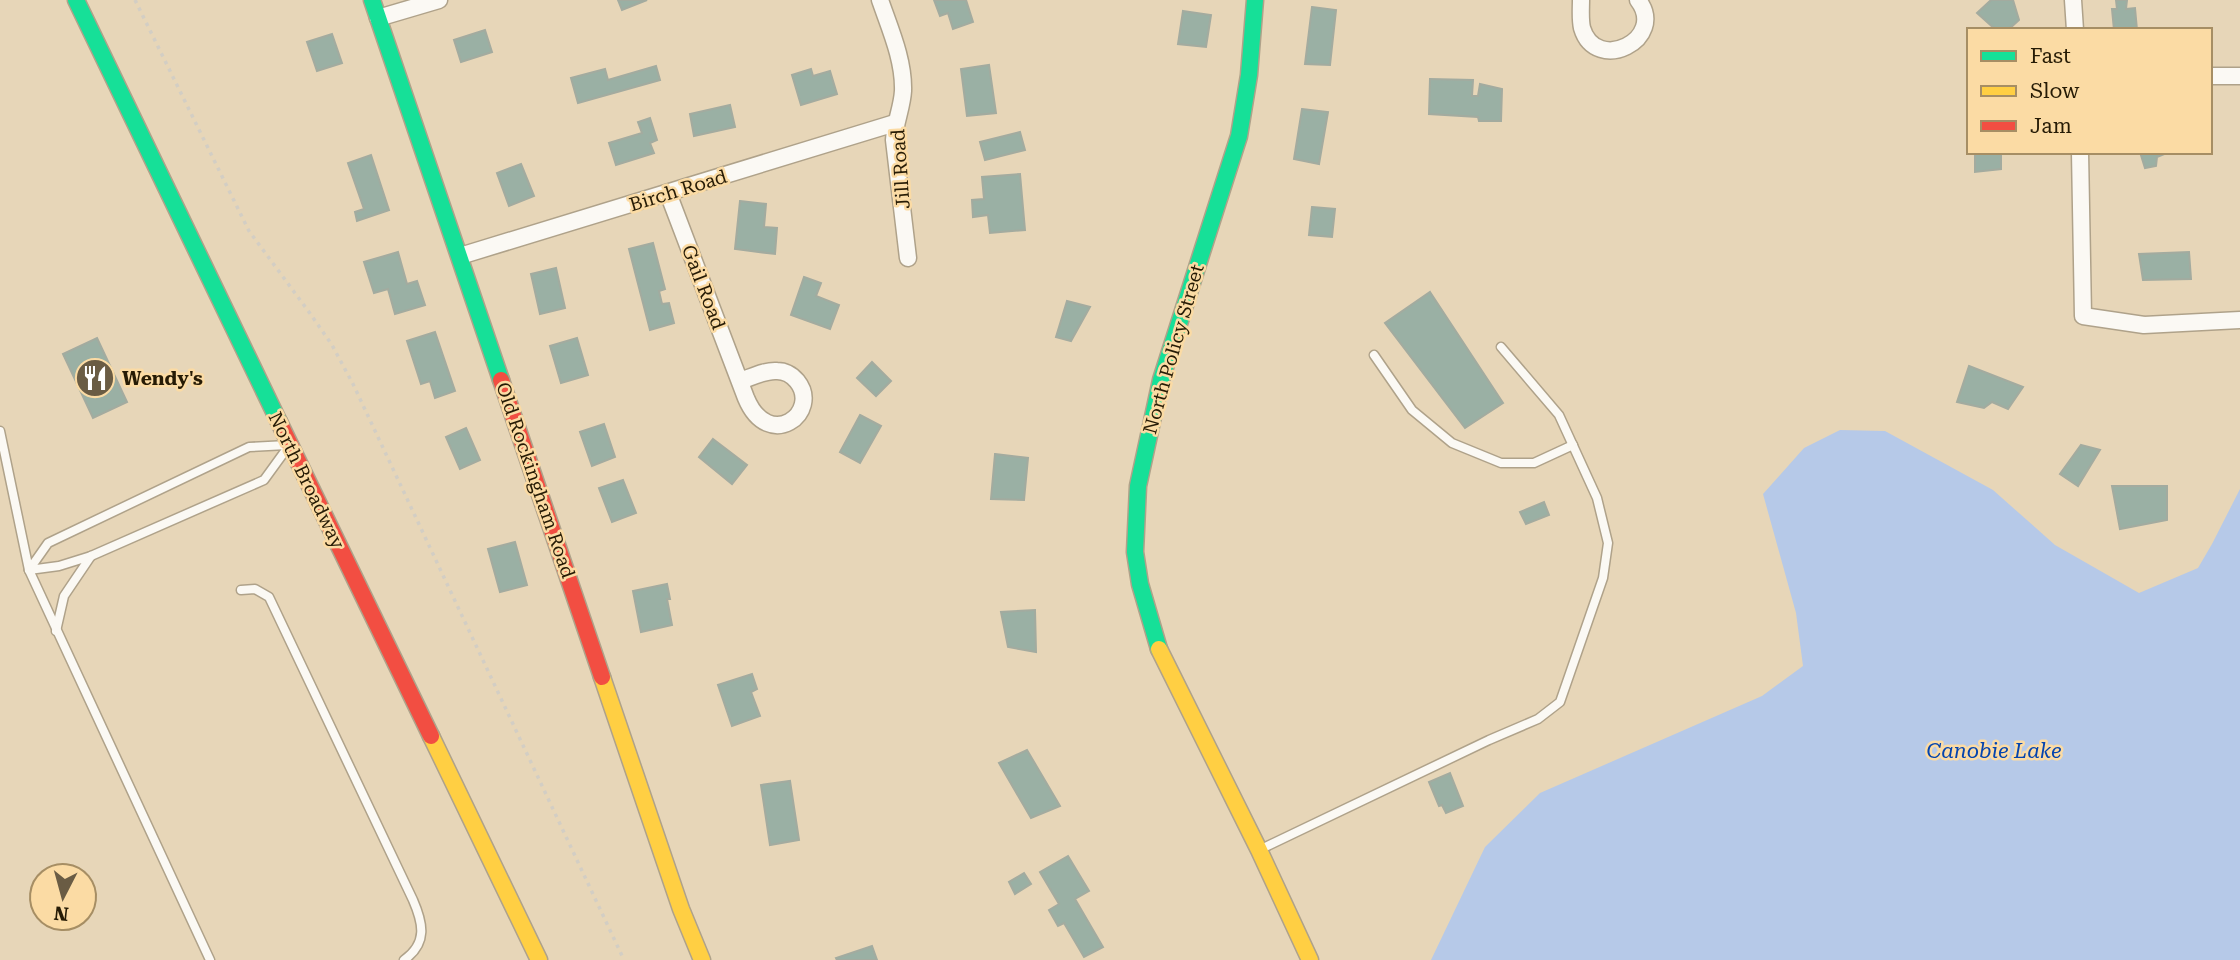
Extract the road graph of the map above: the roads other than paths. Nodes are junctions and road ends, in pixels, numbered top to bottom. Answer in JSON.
{"nodes":[{"id":1,"x":76,"y":0,"type":"edge"},
{"id":2,"x":372,"y":0,"type":"edge"},
{"id":3,"x":439,"y":0,"type":"edge"},
{"id":4,"x":880,"y":0,"type":"edge"},
{"id":5,"x":1255,"y":0,"type":"edge"},
{"id":6,"x":1581,"y":0,"type":"edge"},
{"id":7,"x":1638,"y":0,"type":"edge"},
{"id":8,"x":2073,"y":0,"type":"edge"},
{"id":9,"x":378,"y":18,"type":"junction"},
{"id":10,"x":2075,"y":28,"type":"edge"},
{"id":11,"x":2212,"y":76,"type":"edge"},
{"id":12,"x":2240,"y":76,"type":"edge"},
{"id":13,"x":895,"y":122,"type":"junction"},
{"id":14,"x":2080,"y":154,"type":"edge"},
{"id":15,"x":668,"y":192,"type":"junction"},
{"id":16,"x":460,"y":256,"type":"junction"},
{"id":17,"x":908,"y":258,"type":"dead end"},
{"id":18,"x":2240,"y":320,"type":"edge"},
{"id":19,"x":1501,"y":347,"type":"dead end"},
{"id":20,"x":1374,"y":355,"type":"dead end"},
{"id":21,"x":740,"y":381,"type":"dead end"},
{"id":22,"x":0,"y":431,"type":"edge"},
{"id":23,"x":290,"y":445,"type":"junction"},
{"id":24,"x":1573,"y":445,"type":"junction"},
{"id":25,"x":91,"y":556,"type":"junction"},
{"id":26,"x":29,"y":570,"type":"junction"},
{"id":27,"x":241,"y":590,"type":"dead end"},
{"id":28,"x":56,"y":631,"type":"junction"},
{"id":29,"x":1259,"y":850,"type":"junction"},
{"id":30,"x":210,"y":960,"type":"edge"},
{"id":31,"x":404,"y":960,"type":"edge"},
{"id":32,"x":539,"y":960,"type":"edge"},
{"id":33,"x":702,"y":960,"type":"edge"},
{"id":34,"x":1310,"y":960,"type":"edge"}],
"edges":[{"from":1,"to":23,"type":"street","name":"North Broadway"},
{"from":2,"to":9,"type":"street","name":"Old Rockingham Road"},
{"from":3,"to":9,"type":"street"},
{"from":4,"to":13,"type":"street","name":"Jill Road"},
{"from":5,"to":29,"type":"street","name":"North Policy Street"},
{"from":6,"to":7,"type":"street"},
{"from":8,"to":10,"type":"street"},
{"from":9,"to":16,"type":"street","name":"Old Rockingham Road"},
{"from":11,"to":12,"type":"street"},
{"from":13,"to":15,"type":"street","name":"Birch Road"},
{"from":13,"to":17,"type":"street","name":"Jill Road"},
{"from":14,"to":18,"type":"street"},
{"from":15,"to":16,"type":"street","name":"Birch Road"},
{"from":15,"to":21,"type":"street","name":"Gail Road"},
{"from":16,"to":33,"type":"street","name":"Old Rockingham Road"},
{"from":19,"to":24,"type":"lane"},
{"from":20,"to":24,"type":"lane"},
{"from":22,"to":26,"type":"lane"},
{"from":23,"to":25,"type":"lane"},
{"from":23,"to":26,"type":"lane"},
{"from":23,"to":32,"type":"street","name":"North Broadway"},
{"from":24,"to":29,"type":"lane"},
{"from":25,"to":26,"type":"lane"},
{"from":25,"to":28,"type":"lane"},
{"from":26,"to":28,"type":"lane"},
{"from":27,"to":31,"type":"lane"},
{"from":28,"to":30,"type":"lane"},
{"from":29,"to":34,"type":"street","name":"North Policy Street"}]}
